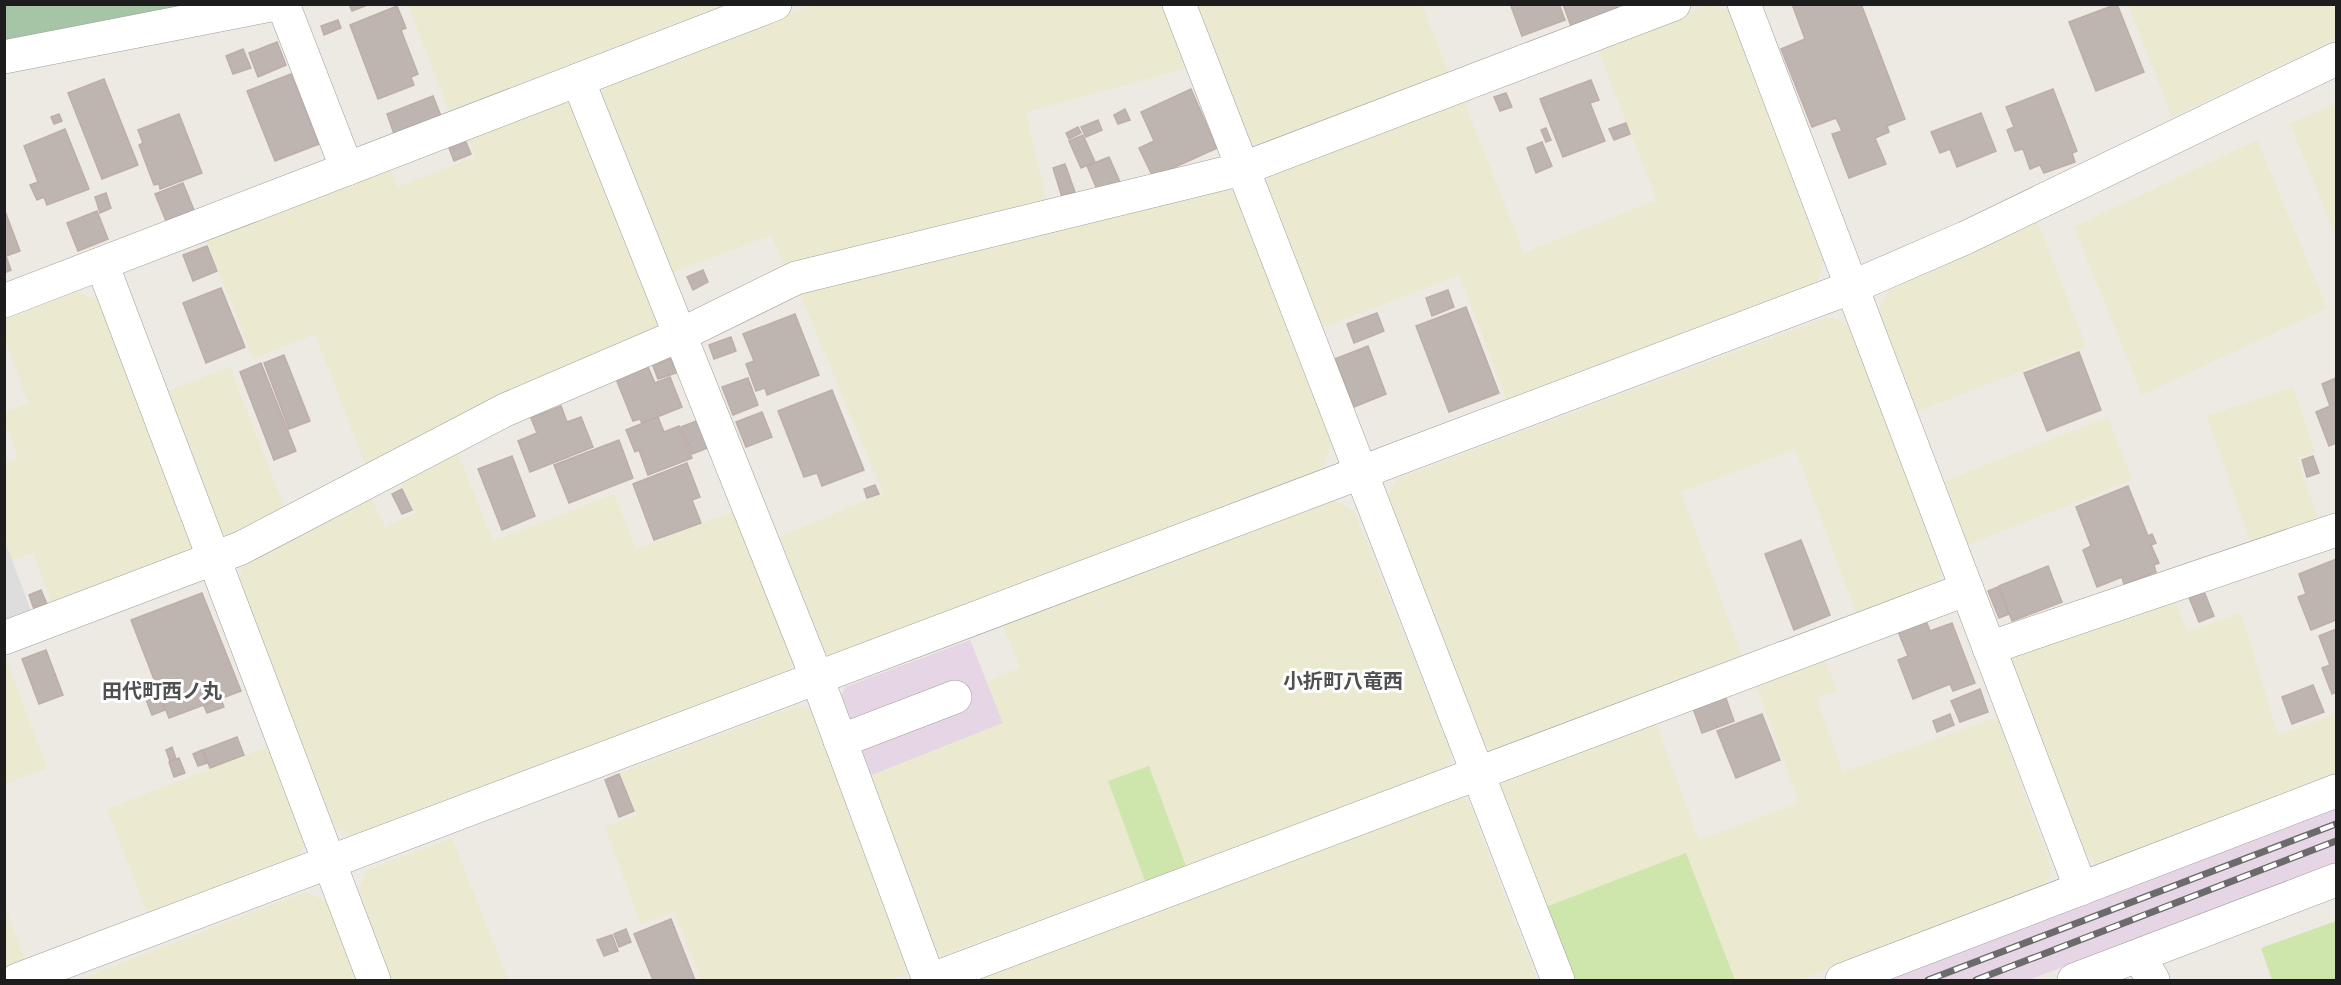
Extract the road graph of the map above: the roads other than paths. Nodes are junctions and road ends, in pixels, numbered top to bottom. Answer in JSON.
{"nodes":[{"id":1,"x":276,"y":4,"type":"edge"},
{"id":2,"x":283,"y":4,"type":"edge"},
{"id":3,"x":1179,"y":4,"type":"edge"},
{"id":4,"x":1674,"y":4,"type":"edge"},
{"id":5,"x":1744,"y":4,"type":"edge"},
{"id":6,"x":760,"y":7,"type":"edge"},
{"id":7,"x":4,"y":57,"type":"edge"},
{"id":8,"x":2337,"y":59,"type":"edge"},
{"id":9,"x":578,"y":80,"type":"junction"},
{"id":10,"x":347,"y":169,"type":"junction"},
{"id":11,"x":1242,"y":169,"type":"junction"},
{"id":12,"x":102,"y":264,"type":"junction"},
{"id":13,"x":1852,"y":287,"type":"junction"},
{"id":14,"x":4,"y":301,"type":"edge"},
{"id":15,"x":680,"y":335,"type":"junction"},
{"id":16,"x":1361,"y":473,"type":"junction"},
{"id":17,"x":2337,"y":530,"type":"edge"},
{"id":18,"x":214,"y":559,"type":"junction"},
{"id":19,"x":1967,"y":589,"type":"junction"},
{"id":20,"x":4,"y":638,"type":"edge"},
{"id":21,"x":1989,"y":648,"type":"junction"},
{"id":22,"x":817,"y":678,"type":"junction"},
{"id":23,"x":955,"y":697,"type":"dead end"},
{"id":24,"x":840,"y":741,"type":"junction"},
{"id":25,"x":1477,"y":774,"type":"junction"},
{"id":26,"x":2337,"y":791,"type":"edge"},
{"id":27,"x":329,"y":862,"type":"junction"},
{"id":28,"x":2337,"y":880,"type":"edge"},
{"id":29,"x":2081,"y":889,"type":"junction"},
{"id":30,"x":2146,"y":968,"type":"edge"},
{"id":31,"x":16,"y":981,"type":"edge"},
{"id":32,"x":374,"y":981,"type":"edge"},
{"id":33,"x":930,"y":981,"type":"edge"},
{"id":34,"x":1557,"y":981,"type":"edge"},
{"id":35,"x":1842,"y":981,"type":"edge"},
{"id":36,"x":2074,"y":981,"type":"edge"}],
"edges":[{"from":1,"to":7,"type":"street"},
{"from":2,"to":10,"type":"street"},
{"from":3,"to":11,"type":"street"},
{"from":4,"to":11,"type":"street"},
{"from":5,"to":13,"type":"street"},
{"from":6,"to":9,"type":"street"},
{"from":8,"to":13,"type":"street"},
{"from":9,"to":10,"type":"street"},
{"from":9,"to":15,"type":"street"},
{"from":10,"to":12,"type":"street"},
{"from":11,"to":15,"type":"street"},
{"from":11,"to":16,"type":"street"},
{"from":12,"to":14,"type":"street"},
{"from":12,"to":18,"type":"street"},
{"from":13,"to":16,"type":"street"},
{"from":13,"to":19,"type":"street"},
{"from":15,"to":18,"type":"street"},
{"from":15,"to":22,"type":"street"},
{"from":16,"to":22,"type":"street"},
{"from":16,"to":25,"type":"street"},
{"from":17,"to":21,"type":"street"},
{"from":18,"to":20,"type":"street"},
{"from":18,"to":27,"type":"street"},
{"from":19,"to":21,"type":"street"},
{"from":19,"to":25,"type":"street"},
{"from":21,"to":29,"type":"street"},
{"from":22,"to":24,"type":"street"},
{"from":22,"to":27,"type":"street"},
{"from":23,"to":24,"type":"street"},
{"from":24,"to":33,"type":"street"},
{"from":25,"to":33,"type":"street"},
{"from":25,"to":34,"type":"street"},
{"from":26,"to":29,"type":"street"},
{"from":27,"to":31,"type":"street"},
{"from":27,"to":32,"type":"street"},
{"from":28,"to":30,"type":"street"},
{"from":29,"to":35,"type":"street"},
{"from":30,"to":36,"type":"street"}]}
